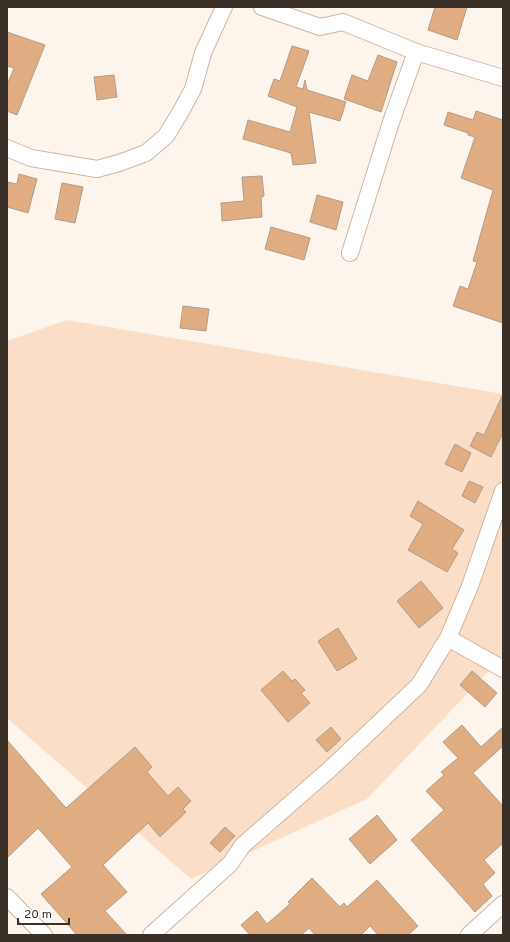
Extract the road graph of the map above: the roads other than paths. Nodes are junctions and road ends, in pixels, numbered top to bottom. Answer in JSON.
{"nodes":[{"id":1,"x":224,"y":7,"type":"edge"},
{"id":2,"x":262,"y":7,"type":"edge"},
{"id":3,"x":343,"y":14,"type":"edge"},
{"id":4,"x":416,"y":52,"type":"junction"},
{"id":5,"x":503,"y":78,"type":"edge"},
{"id":6,"x":7,"y":148,"type":"edge"},
{"id":7,"x":350,"y":253,"type":"dead end"},
{"id":8,"x":503,"y":491,"type":"edge"},
{"id":9,"x":448,"y":638,"type":"junction"},
{"id":10,"x":503,"y":669,"type":"edge"},
{"id":11,"x":7,"y":897,"type":"edge"},
{"id":12,"x":503,"y":904,"type":"edge"},
{"id":13,"x":36,"y":932,"type":"edge"},
{"id":14,"x":151,"y":935,"type":"edge"},
{"id":15,"x":469,"y":935,"type":"edge"}],
"edges":[{"from":1,"to":6,"type":"street"},
{"from":2,"to":3,"type":"street"},
{"from":3,"to":4,"type":"street"},
{"from":4,"to":5,"type":"street"},
{"from":4,"to":7,"type":"street"},
{"from":8,"to":9,"type":"street"},
{"from":9,"to":10,"type":"street"},
{"from":9,"to":14,"type":"street"},
{"from":11,"to":13,"type":"street"},
{"from":12,"to":15,"type":"street"}]}
